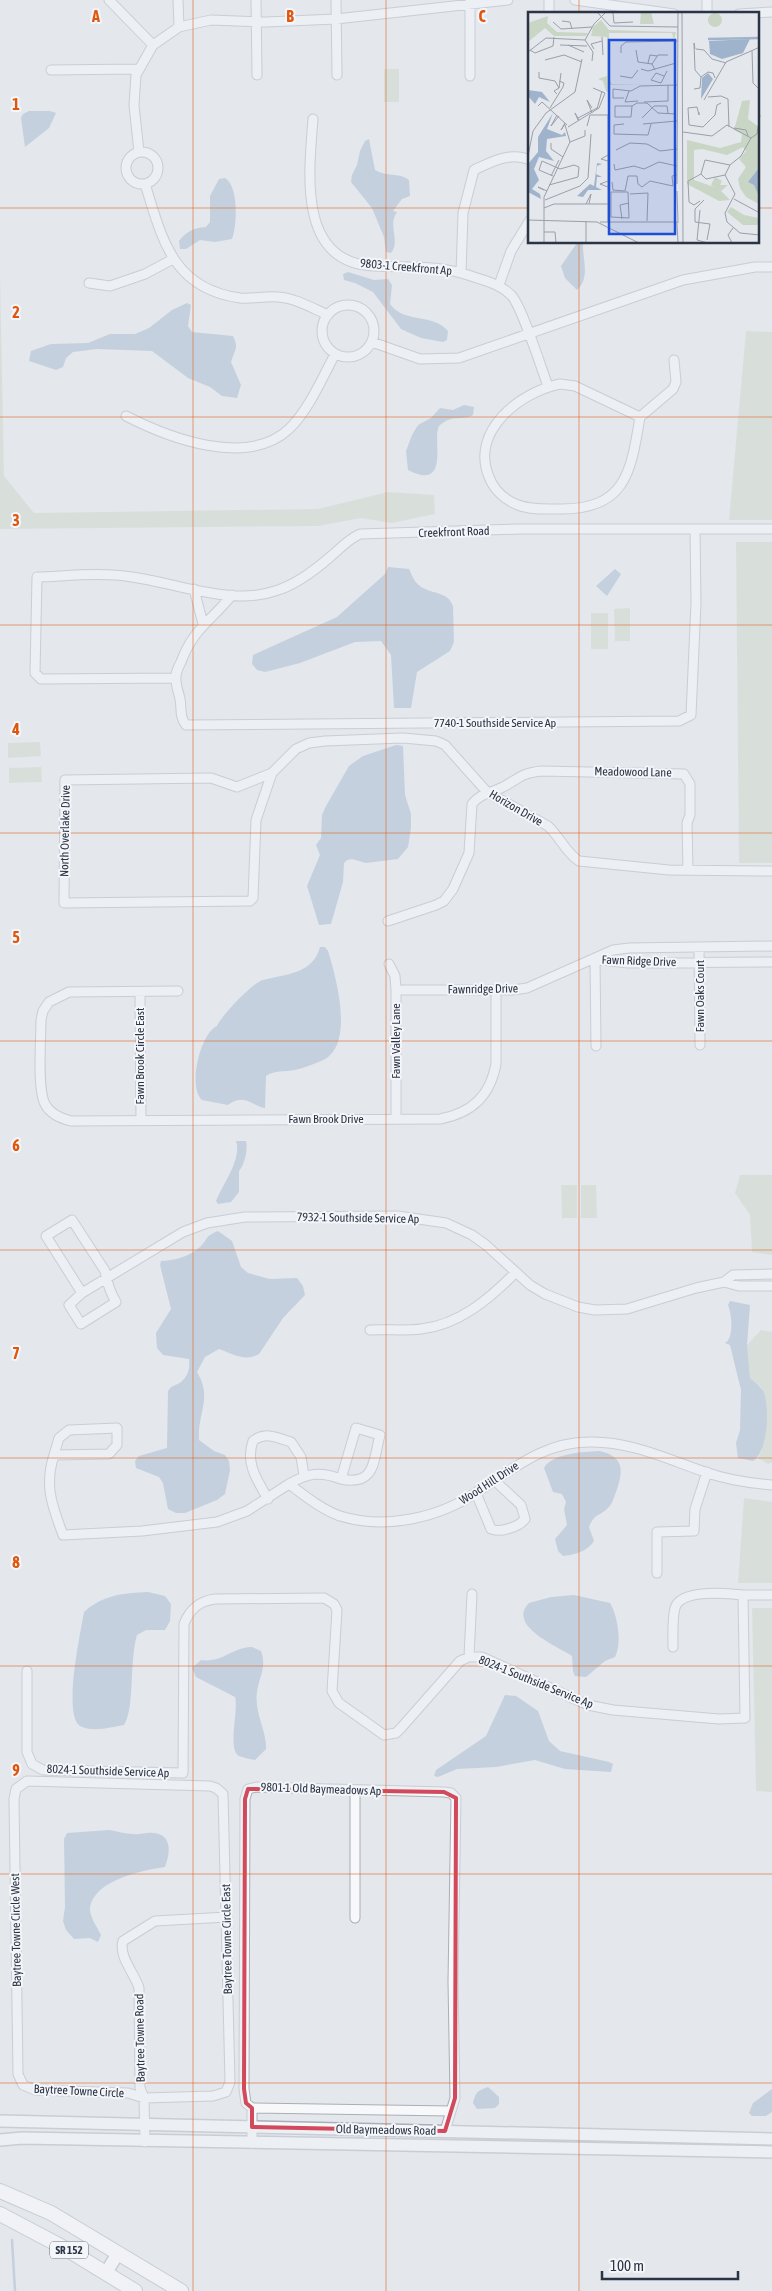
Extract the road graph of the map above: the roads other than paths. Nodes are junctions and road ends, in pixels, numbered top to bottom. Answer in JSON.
{"nodes":[{"id":1,"x":109,"y":0,"type":"edge"},
{"id":2,"x":178,"y":0,"type":"edge"},
{"id":3,"x":256,"y":0,"type":"edge"},
{"id":4,"x":336,"y":0,"type":"edge"},
{"id":5,"x":508,"y":0,"type":"edge"},
{"id":6,"x":575,"y":0,"type":"edge"},
{"id":7,"x":470,"y":2,"type":"edge"},
{"id":8,"x":627,"y":7,"type":"edge"},
{"id":9,"x":661,"y":12,"type":"edge"},
{"id":10,"x":336,"y":20,"type":"junction"},
{"id":11,"x":257,"y":21,"type":"junction"},
{"id":12,"x":179,"y":27,"type":"junction"},
{"id":13,"x":153,"y":45,"type":"junction"},
{"id":14,"x":138,"y":69,"type":"junction"},
{"id":15,"x":51,"y":70,"type":"dead end"},
{"id":16,"x":257,"y":75,"type":"dead end"},
{"id":17,"x":337,"y":75,"type":"dead end"},
{"id":18,"x":470,"y":76,"type":"dead end"},
{"id":19,"x":313,"y":119,"type":"dead end"},
{"id":20,"x":140,"y":152,"type":"junction"},
{"id":21,"x":528,"y":159,"type":"edge"},
{"id":22,"x":145,"y":184,"type":"junction"},
{"id":23,"x":528,"y":223,"type":"edge"},
{"id":24,"x":173,"y":259,"type":"junction"},
{"id":25,"x":772,"y":267,"type":"edge"},
{"id":26,"x":461,"y":272,"type":"junction"},
{"id":27,"x":89,"y":283,"type":"dead end"},
{"id":28,"x":499,"y":285,"type":"junction"},
{"id":29,"x":328,"y":315,"type":"junction"},
{"id":30,"x":528,"y":335,"type":"junction"},
{"id":31,"x":372,"y":342,"type":"junction"},
{"id":32,"x":335,"y":354,"type":"junction"},
{"id":33,"x":674,"y":360,"type":"dead end"},
{"id":34,"x":548,"y":386,"type":"junction"},
{"id":35,"x":126,"y":416,"type":"dead end"},
{"id":36,"x":640,"y":417,"type":"junction"},
{"id":37,"x":695,"y":529,"type":"junction"},
{"id":38,"x":772,"y":529,"type":"edge"},
{"id":39,"x":194,"y":589,"type":"junction"},
{"id":40,"x":232,"y":595,"type":"junction"},
{"id":41,"x":203,"y":624,"type":"junction"},
{"id":42,"x":175,"y":678,"type":"junction"},
{"id":43,"x":272,"y":773,"type":"junction"},
{"id":44,"x":488,"y":792,"type":"junction"},
{"id":45,"x":688,"y":870,"type":"junction"},
{"id":46,"x":772,"y":871,"type":"edge"},
{"id":47,"x":388,"y":921,"type":"dead end"},
{"id":48,"x":772,"y":946,"type":"edge"},
{"id":49,"x":699,"y":947,"type":"junction"},
{"id":50,"x":595,"y":959,"type":"junction"},
{"id":51,"x":772,"y":962,"type":"edge"},
{"id":52,"x":700,"y":963,"type":"junction"},
{"id":53,"x":389,"y":964,"type":"dead end"},
{"id":54,"x":396,"y":990,"type":"junction"},
{"id":55,"x":496,"y":990,"type":"junction"},
{"id":56,"x":178,"y":991,"type":"dead end"},
{"id":57,"x":140,"y":992,"type":"junction"},
{"id":58,"x":700,"y":1045,"type":"dead end"},
{"id":59,"x":596,"y":1046,"type":"dead end"},
{"id":60,"x":396,"y":1119,"type":"junction"},
{"id":61,"x":141,"y":1120,"type":"junction"},
{"id":62,"x":515,"y":1273,"type":"junction"},
{"id":63,"x":772,"y":1274,"type":"edge"},
{"id":64,"x":106,"y":1279,"type":"junction"},
{"id":65,"x":724,"y":1282,"type":"junction"},
{"id":66,"x":772,"y":1286,"type":"edge"},
{"id":67,"x":82,"y":1293,"type":"junction"},
{"id":68,"x":370,"y":1330,"type":"dead end"},
{"id":69,"x":54,"y":1455,"type":"junction"},
{"id":70,"x":707,"y":1472,"type":"junction"},
{"id":71,"x":304,"y":1475,"type":"junction"},
{"id":72,"x":341,"y":1479,"type":"junction"},
{"id":73,"x":494,"y":1480,"type":"junction"},
{"id":74,"x":289,"y":1484,"type":"junction"},
{"id":75,"x":772,"y":1485,"type":"edge"},
{"id":76,"x":476,"y":1493,"type":"junction"},
{"id":77,"x":268,"y":1498,"type":"junction"},
{"id":78,"x":657,"y":1573,"type":"dead end"},
{"id":79,"x":472,"y":1594,"type":"dead end"},
{"id":80,"x":743,"y":1595,"type":"junction"},
{"id":81,"x":772,"y":1595,"type":"edge"},
{"id":82,"x":673,"y":1648,"type":"dead end"},
{"id":83,"x":469,"y":1657,"type":"junction"},
{"id":84,"x":27,"y":1671,"type":"dead end"},
{"id":85,"x":216,"y":1788,"type":"joint"},
{"id":86,"x":355,"y":1790,"type":"junction"},
{"id":87,"x":227,"y":1917,"type":"junction"},
{"id":88,"x":355,"y":1918,"type":"dead end"},
{"id":89,"x":23,"y":2085,"type":"joint"},
{"id":90,"x":226,"y":2092,"type":"joint"},
{"id":91,"x":144,"y":2098,"type":"junction"},
{"id":92,"x":252,"y":2108,"type":"junction"},
{"id":93,"x":451,"y":2111,"type":"junction"},
{"id":94,"x":0,"y":2121,"type":"edge"},
{"id":95,"x":144,"y":2125,"type":"junction"},
{"id":96,"x":252,"y":2127,"type":"junction"},
{"id":97,"x":446,"y":2131,"type":"junction"},
{"id":98,"x":772,"y":2139,"type":"edge"},
{"id":99,"x":0,"y":2140,"type":"edge"},
{"id":100,"x":145,"y":2142,"type":"junction"},
{"id":101,"x":252,"y":2143,"type":"junction"},
{"id":102,"x":772,"y":2152,"type":"edge"},
{"id":103,"x":0,"y":2190,"type":"edge"},
{"id":104,"x":0,"y":2214,"type":"edge"},
{"id":105,"x":118,"y":2253,"type":"junction"},
{"id":106,"x":106,"y":2273,"type":"junction"},
{"id":107,"x":135,"y":2291,"type":"edge"},
{"id":108,"x":181,"y":2291,"type":"edge"}],
"edges":[{"from":1,"to":13,"type":"street"},
{"from":2,"to":12,"type":"street"},
{"from":3,"to":11,"type":"street"},
{"from":4,"to":10,"type":"street"},
{"from":5,"to":7,"type":"street"},
{"from":6,"to":8,"type":"street"},
{"from":7,"to":10,"type":"street"},
{"from":7,"to":18,"type":"street"},
{"from":8,"to":9,"type":"street"},
{"from":10,"to":11,"type":"street"},
{"from":10,"to":17,"type":"street"},
{"from":11,"to":12,"type":"street"},
{"from":11,"to":16,"type":"street"},
{"from":12,"to":13,"type":"street"},
{"from":13,"to":14,"type":"street"},
{"from":14,"to":15,"type":"street"},
{"from":14,"to":20,"type":"street"},
{"from":19,"to":26,"type":"street","name":"9803-1 Creekfront Ap"},
{"from":20,"to":22,"type":"street"},
{"from":20,"to":22,"type":"street"},
{"from":21,"to":26,"type":"street"},
{"from":22,"to":24,"type":"street"},
{"from":23,"to":28,"type":"street"},
{"from":24,"to":27,"type":"street"},
{"from":24,"to":29,"type":"street"},
{"from":25,"to":30,"type":"street"},
{"from":26,"to":28,"type":"street","name":"9803-1 Creekfront Ap"},
{"from":28,"to":30,"type":"street","name":"9803-1 Creekfront Ap"},
{"from":29,"to":31,"type":"street"},
{"from":29,"to":32,"type":"street"},
{"from":30,"to":31,"type":"street"},
{"from":30,"to":34,"type":"street","name":"9803-1 Creekfront Ap"},
{"from":31,"to":32,"type":"street"},
{"from":32,"to":35,"type":"street"},
{"from":33,"to":36,"type":"street"},
{"from":34,"to":36,"type":"street"},
{"from":34,"to":36,"type":"street"},
{"from":37,"to":38,"type":"street"},
{"from":37,"to":40,"type":"street","name":"Creekfront Road"},
{"from":37,"to":42,"type":"street","name":"7740-1 Southside Service Ap"},
{"from":39,"to":40,"type":"street","name":"Creekfront Road"},
{"from":39,"to":41,"type":"street"},
{"from":39,"to":42,"type":"street","name":"Creekfront Road"},
{"from":40,"to":41,"type":"street"},
{"from":41,"to":42,"type":"street"},
{"from":43,"to":43,"type":"street","name":"North Overlake Drive"},
{"from":43,"to":44,"type":"street","name":"Horizon Drive"},
{"from":44,"to":45,"type":"street","name":"Horizon Drive"},
{"from":44,"to":45,"type":"street","name":"Meadowood Lane"},
{"from":44,"to":47,"type":"street"},
{"from":45,"to":46,"type":"street","name":"Horizon Drive"},
{"from":48,"to":49,"type":"street","name":"Fawn Ridge Drive"},
{"from":49,"to":50,"type":"street","name":"Fawn Ridge Drive"},
{"from":49,"to":52,"type":"street","name":"Fawn Oaks Court"},
{"from":50,"to":52,"type":"street","name":"Fawn Ridge Drive"},
{"from":50,"to":55,"type":"street","name":"Fawnridge Drive"},
{"from":50,"to":59,"type":"street"},
{"from":51,"to":52,"type":"street","name":"Fawn Ridge Drive"},
{"from":52,"to":58,"type":"street","name":"Fawn Oaks Court"},
{"from":53,"to":54,"type":"street","name":"Fawn Valley Lane"},
{"from":54,"to":55,"type":"street","name":"Fawnridge Drive"},
{"from":54,"to":60,"type":"street","name":"Fawn Valley Lane"},
{"from":55,"to":60,"type":"street","name":"Fawn Brook Drive"},
{"from":56,"to":57,"type":"street"},
{"from":57,"to":61,"type":"street","name":"Fawn Brook Circle East"},
{"from":57,"to":61,"type":"street","name":"Fawn Brook Drive"},
{"from":60,"to":61,"type":"street","name":"Fawn Brook Drive"},
{"from":62,"to":64,"type":"street","name":"7932-1 Southside Service Ap"},
{"from":62,"to":65,"type":"street","name":"7932-1 Southside Service Ap"},
{"from":62,"to":68,"type":"street"},
{"from":63,"to":65,"type":"street"},
{"from":64,"to":67,"type":"street","name":"7932-1 Southside Service Ap"},
{"from":64,"to":67,"type":"street"},
{"from":64,"to":67,"type":"street"},
{"from":65,"to":66,"type":"street","name":"7932-1 Southside Service Ap"},
{"from":69,"to":69,"type":"street"},
{"from":69,"to":77,"type":"street"},
{"from":70,"to":73,"type":"street","name":"Wood Hill Drive"},
{"from":70,"to":75,"type":"street","name":"Wood Hill Drive"},
{"from":70,"to":78,"type":"street"},
{"from":71,"to":72,"type":"street"},
{"from":71,"to":74,"type":"street"},
{"from":71,"to":77,"type":"street"},
{"from":72,"to":72,"type":"street"},
{"from":73,"to":76,"type":"street","name":"Wood Hill Drive"},
{"from":73,"to":76,"type":"street"},
{"from":74,"to":76,"type":"street","name":"Wood Hill Drive"},
{"from":74,"to":77,"type":"street"},
{"from":79,"to":83,"type":"street"},
{"from":80,"to":81,"type":"street"},
{"from":80,"to":82,"type":"street"},
{"from":80,"to":83,"type":"street","name":"8024-1 Southside Service Ap"},
{"from":83,"to":84,"type":"street","name":"8024-1 Southside Service Ap"},
{"from":85,"to":87,"type":"street","name":"Baytree Towne Circle East"},
{"from":85,"to":89,"type":"street","name":"Baytree Towne Circle West"},
{"from":86,"to":88,"type":"street"},
{"from":86,"to":92,"type":"street","name":"9801-1 Old Baymeadows Ap"},
{"from":86,"to":93,"type":"street","name":"9801-1 Old Baymeadows Ap"},
{"from":87,"to":90,"type":"street","name":"Baytree Towne Circle East"},
{"from":87,"to":91,"type":"street","name":"Baytree Towne Road"},
{"from":89,"to":91,"type":"street","name":"Baytree Towne Circle"},
{"from":90,"to":91,"type":"street","name":"Baytree Towne Circle"},
{"from":91,"to":95,"type":"street","name":"Baytree Towne Road"},
{"from":92,"to":93,"type":"street"},
{"from":92,"to":96,"type":"street","name":"9801-1 Old Baymeadows Ap"},
{"from":93,"to":97,"type":"street"},
{"from":94,"to":95,"type":"street","name":"Old Baymeadows Road"},
{"from":95,"to":96,"type":"street","name":"Old Baymeadows Road"},
{"from":95,"to":100,"type":"street","name":"Baytree Towne Road"},
{"from":96,"to":97,"type":"street","name":"Old Baymeadows Road"},
{"from":96,"to":101,"type":"street","name":"9801-1 Old Baymeadows Ap"},
{"from":97,"to":98,"type":"street","name":"Old Baymeadows Road"},
{"from":99,"to":100,"type":"street","name":"Old Baymeadows Road"},
{"from":100,"to":101,"type":"street","name":"Old Baymeadows Road"},
{"from":101,"to":102,"type":"street","name":"Old Baymeadows Road"},
{"from":103,"to":105,"type":"main road","number":"SR 152"},
{"from":104,"to":106,"type":"main road","number":"SR 152"},
{"from":105,"to":106,"type":"main road"},
{"from":105,"to":108,"type":"main road","number":"SR 152"},
{"from":106,"to":107,"type":"main road","number":"SR 152"}]}
